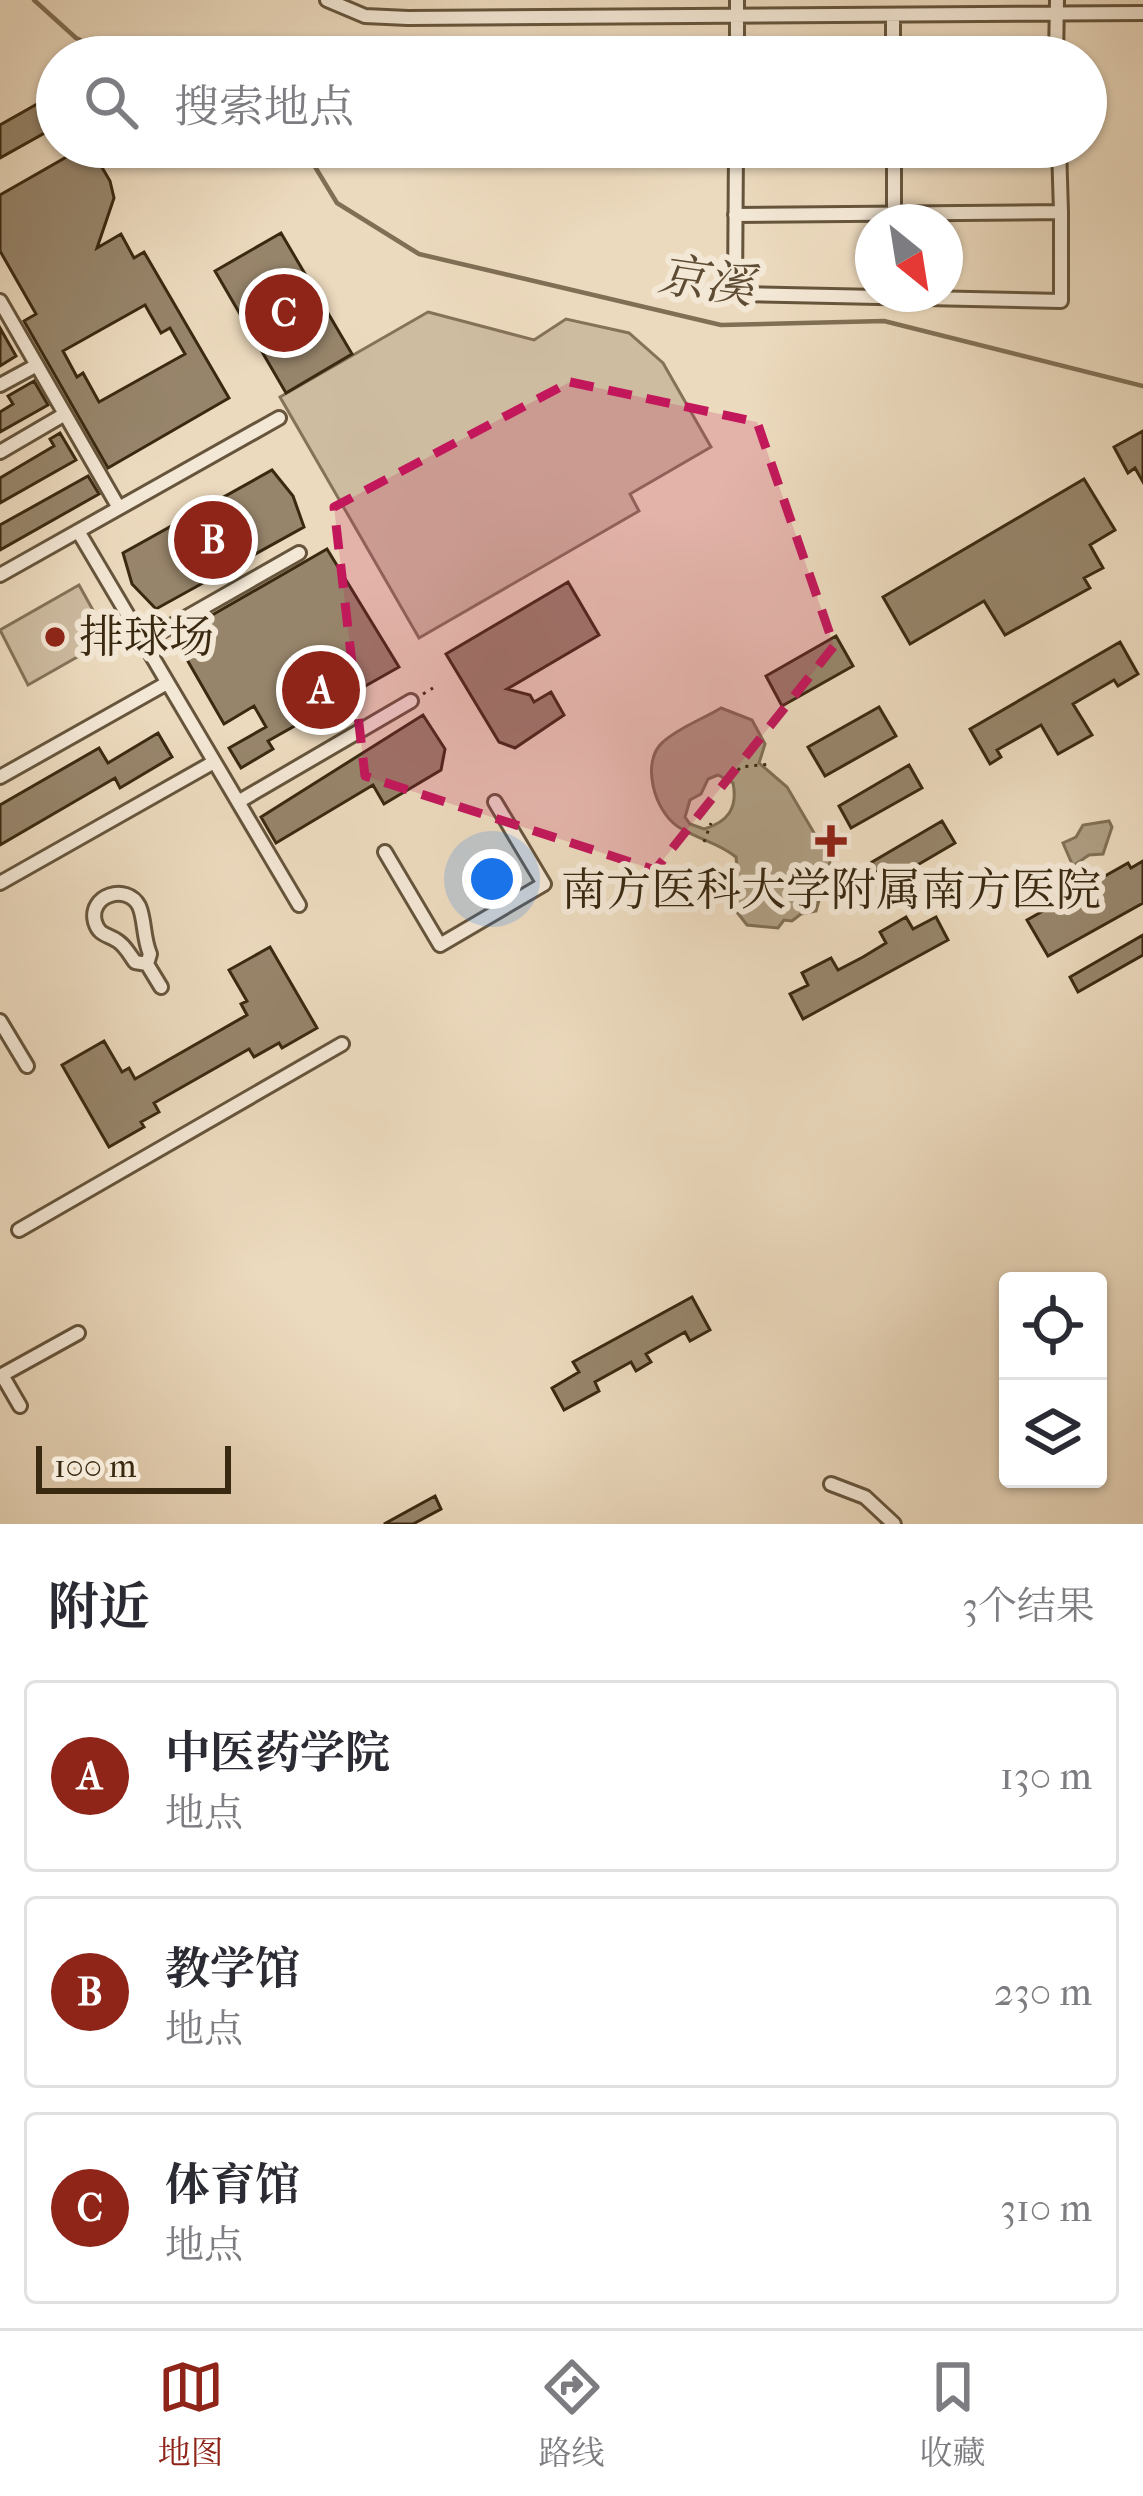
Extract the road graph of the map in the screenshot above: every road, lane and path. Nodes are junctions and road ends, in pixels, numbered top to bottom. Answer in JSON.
{"nodes":[{"id":1,"x":327,"y":0,"type":"edge"},
{"id":2,"x":474,"y":0,"type":"edge"},
{"id":3,"x":737,"y":0,"type":"edge"},
{"id":4,"x":1057,"y":7,"type":"edge"},
{"id":5,"x":1143,"y":13,"type":"edge"},
{"id":6,"x":893,"y":14,"type":"junction"},
{"id":7,"x":737,"y":16,"type":"junction"},
{"id":8,"x":474,"y":18,"type":"junction"},
{"id":9,"x":737,"y":36,"type":"edge"},
{"id":10,"x":893,"y":36,"type":"edge"},
{"id":11,"x":736,"y":168,"type":"edge"},
{"id":12,"x":894,"y":168,"type":"edge"},
{"id":13,"x":1060,"y":168,"type":"edge"},
{"id":14,"x":894,"y":204,"type":"edge"},
{"id":15,"x":1061,"y":212,"type":"junction"},
{"id":16,"x":736,"y":215,"type":"junction"},
{"id":17,"x":963,"y":216,"type":"edge"},
{"id":18,"x":855,"y":217,"type":"edge"},
{"id":19,"x":855,"y":295,"type":"edge"},
{"id":20,"x":963,"y":298,"type":"edge"},
{"id":21,"x":2,"y":310,"type":"edge"},
{"id":22,"x":37,"y":364,"type":"junction"},
{"id":23,"x":0,"y":385,"type":"edge"},
{"id":24,"x":65,"y":414,"type":"junction"},
{"id":25,"x":279,"y":418,"type":"dead end"},
{"id":26,"x":0,"y":452,"type":"edge"},
{"id":27,"x":119,"y":508,"type":"junction"},
{"id":28,"x":78,"y":531,"type":"junction"},
{"id":29,"x":299,"y":553,"type":"dead end"},
{"id":30,"x":0,"y":575,"type":"edge"},
{"id":31,"x":143,"y":642,"type":"junction"},
{"id":32,"x":167,"y":682,"type":"junction"},
{"id":33,"x":411,"y":701,"type":"dead end"},
{"id":34,"x":214,"y":762,"type":"junction"},
{"id":35,"x":770,"y":764,"type":"dead end"},
{"id":36,"x":0,"y":777,"type":"edge"},
{"id":37,"x":725,"y":783,"type":"dead end"},
{"id":38,"x":238,"y":802,"type":"junction"},
{"id":39,"x":495,"y":802,"type":"dead end"},
{"id":40,"x":711,"y":823,"type":"dead end"},
{"id":41,"x":704,"y":842,"type":"dead end"},
{"id":42,"x":386,"y":852,"type":"dead end"},
{"id":43,"x":0,"y":883,"type":"edge"},
{"id":44,"x":299,"y":905,"type":"dead end"},
{"id":45,"x":147,"y":964,"type":"junction"},
{"id":46,"x":161,"y":987,"type":"dead end"},
{"id":47,"x":0,"y":1021,"type":"edge"},
{"id":48,"x":342,"y":1044,"type":"dead end"},
{"id":49,"x":27,"y":1066,"type":"dead end"},
{"id":50,"x":19,"y":1231,"type":"dead end"},
{"id":51,"x":78,"y":1333,"type":"dead end"},
{"id":52,"x":20,"y":1406,"type":"dead end"},
{"id":53,"x":831,"y":1484,"type":"dead end"},
{"id":54,"x":894,"y":1524,"type":"edge"}],
"edges":[{"from":1,"to":8,"type":"street"},
{"from":2,"to":8,"type":"street"},
{"from":3,"to":7,"type":"street"},
{"from":4,"to":5,"type":"street"},
{"from":4,"to":6,"type":"street"},
{"from":6,"to":7,"type":"street"},
{"from":6,"to":10,"type":"street"},
{"from":7,"to":8,"type":"street"},
{"from":7,"to":9,"type":"street"},
{"from":11,"to":16,"type":"street"},
{"from":12,"to":14,"type":"street"},
{"from":13,"to":15,"type":"street"},
{"from":15,"to":17,"type":"street"},
{"from":15,"to":20,"type":"street"},
{"from":16,"to":18,"type":"street"},
{"from":16,"to":19,"type":"street"},
{"from":21,"to":22,"type":"street"},
{"from":22,"to":23,"type":"street"},
{"from":22,"to":24,"type":"street"},
{"from":24,"to":26,"type":"street"},
{"from":24,"to":27,"type":"street"},
{"from":25,"to":27,"type":"street"},
{"from":27,"to":28,"type":"street"},
{"from":28,"to":30,"type":"street"},
{"from":28,"to":31,"type":"street"},
{"from":29,"to":31,"type":"street"},
{"from":31,"to":32,"type":"street"},
{"from":32,"to":34,"type":"street"},
{"from":32,"to":36,"type":"street"},
{"from":33,"to":38,"type":"street"},
{"from":34,"to":38,"type":"street"},
{"from":34,"to":43,"type":"street"},
{"from":35,"to":37,"type":"path"},
{"from":38,"to":44,"type":"street"},
{"from":39,"to":42,"type":"street"},
{"from":40,"to":41,"type":"path"},
{"from":45,"to":45,"type":"street"},
{"from":45,"to":46,"type":"street"},
{"from":47,"to":49,"type":"street"},
{"from":48,"to":50,"type":"street"},
{"from":51,"to":52,"type":"street"},
{"from":53,"to":54,"type":"street"}]}
